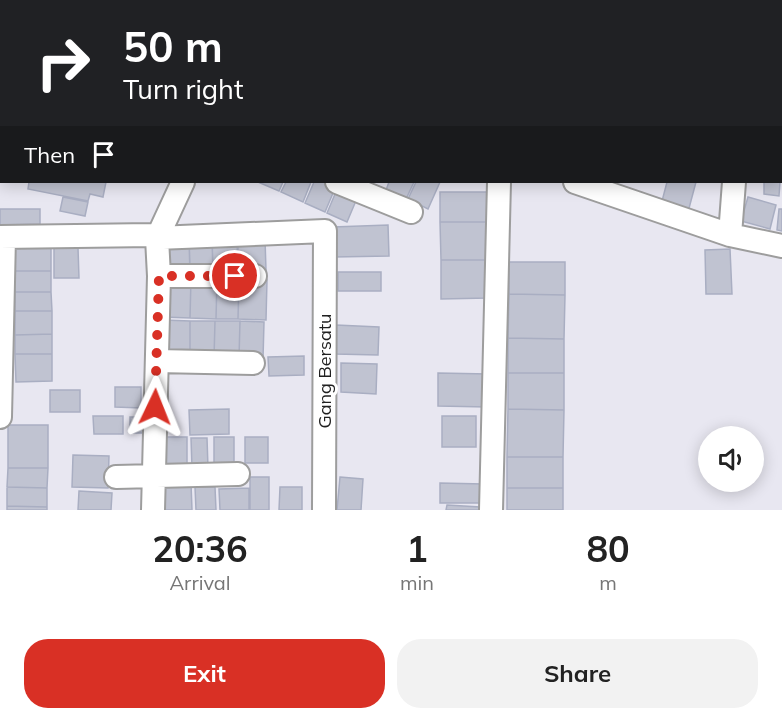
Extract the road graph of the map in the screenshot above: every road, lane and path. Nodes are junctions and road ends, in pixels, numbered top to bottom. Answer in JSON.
{"nodes":[{"id":1,"x":182,"y":183,"type":"edge"},
{"id":2,"x":340,"y":183,"type":"edge"},
{"id":3,"x":499,"y":183,"type":"edge"},
{"id":4,"x":578,"y":183,"type":"edge"},
{"id":5,"x":734,"y":183,"type":"edge"},
{"id":6,"x":411,"y":212,"type":"dead end"},
{"id":7,"x":730,"y":235,"type":"junction"},
{"id":8,"x":154,"y":236,"type":"junction"},
{"id":9,"x":2,"y":237,"type":"edge"},
{"id":10,"x":782,"y":246,"type":"edge"},
{"id":11,"x":159,"y":276,"type":"junction"},
{"id":12,"x":255,"y":276,"type":"dead end"},
{"id":13,"x":157,"y":361,"type":"junction"},
{"id":14,"x":253,"y":363,"type":"dead end"},
{"id":15,"x":0,"y":417,"type":"edge"},
{"id":16,"x":238,"y":474,"type":"dead end"},
{"id":17,"x":153,"y":476,"type":"junction"},
{"id":18,"x":116,"y":477,"type":"dead end"},
{"id":19,"x":153,"y":510,"type":"edge"},
{"id":20,"x":324,"y":510,"type":"edge"},
{"id":21,"x":491,"y":510,"type":"edge"}],
"edges":[{"from":1,"to":8,"type":"street"},
{"from":2,"to":6,"type":"street"},
{"from":3,"to":21,"type":"street"},
{"from":4,"to":7,"type":"street"},
{"from":5,"to":7,"type":"street"},
{"from":7,"to":10,"type":"street"},
{"from":8,"to":9,"type":"street"},
{"from":8,"to":11,"type":"street"},
{"from":8,"to":20,"type":"street","name":"Gang Bersatu"},
{"from":9,"to":15,"type":"street"},
{"from":11,"to":12,"type":"street"},
{"from":11,"to":13,"type":"street"},
{"from":13,"to":14,"type":"street"},
{"from":13,"to":17,"type":"street"},
{"from":16,"to":17,"type":"street"},
{"from":17,"to":18,"type":"street"},
{"from":17,"to":19,"type":"street"}]}
